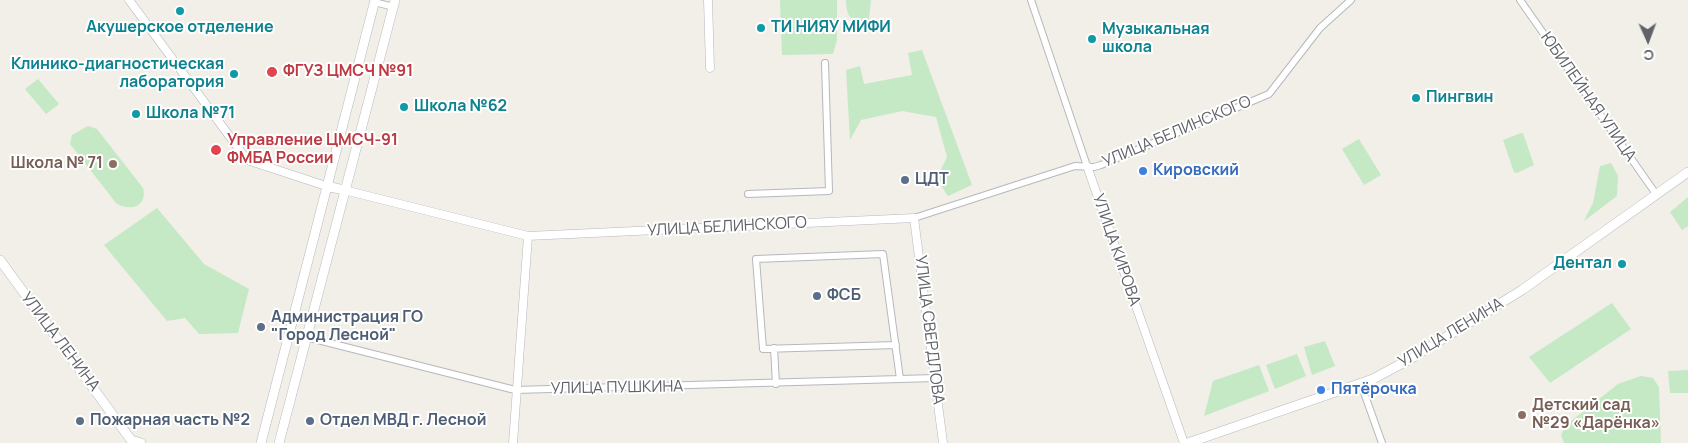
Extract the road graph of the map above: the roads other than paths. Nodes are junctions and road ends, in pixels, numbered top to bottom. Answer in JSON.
{"nodes":[{"id":1,"x":129,"y":0,"type":"edge"},
{"id":2,"x":708,"y":0,"type":"edge"},
{"id":3,"x":1031,"y":0,"type":"edge"},
{"id":4,"x":1351,"y":0,"type":"edge"},
{"id":5,"x":1520,"y":0,"type":"edge"},
{"id":6,"x":375,"y":1,"type":"edge"},
{"id":7,"x":394,"y":4,"type":"edge"},
{"id":8,"x":825,"y":63,"type":"dead end"},
{"id":9,"x":710,"y":68,"type":"dead end"},
{"id":10,"x":1087,"y":166,"type":"junction"},
{"id":11,"x":1688,"y":172,"type":"edge"},
{"id":12,"x":1688,"y":177,"type":"edge"},
{"id":13,"x":326,"y":186,"type":"junction"},
{"id":14,"x":344,"y":190,"type":"junction"},
{"id":15,"x":748,"y":194,"type":"dead end"},
{"id":16,"x":1657,"y":196,"type":"junction"},
{"id":17,"x":914,"y":218,"type":"junction"},
{"id":18,"x":528,"y":236,"type":"junction"},
{"id":19,"x":0,"y":260,"type":"edge"},
{"id":20,"x":306,"y":337,"type":"junction"},
{"id":21,"x":896,"y":345,"type":"junction"},
{"id":22,"x":774,"y":348,"type":"junction"},
{"id":23,"x":935,"y":378,"type":"junction"},
{"id":24,"x":900,"y":379,"type":"junction"},
{"id":25,"x":776,"y":384,"type":"junction"},
{"id":26,"x":1362,"y":385,"type":"junction"},
{"id":27,"x":515,"y":390,"type":"junction"},
{"id":28,"x":131,"y":441,"type":"edge"},
{"id":29,"x":142,"y":443,"type":"edge"},
{"id":30,"x":261,"y":443,"type":"edge"},
{"id":31,"x":279,"y":443,"type":"edge"},
{"id":32,"x":513,"y":443,"type":"edge"},
{"id":33,"x":943,"y":443,"type":"edge"},
{"id":34,"x":1186,"y":443,"type":"edge"},
{"id":35,"x":1200,"y":443,"type":"edge"},
{"id":36,"x":1382,"y":443,"type":"edge"}],
"edges":[{"from":1,"to":13,"type":"street","name":"УЛИЦА БЕЛИНСКОГО"},
{"from":2,"to":9,"type":"street"},
{"from":3,"to":10,"type":"street","name":"УЛИЦА КИРОВА"},
{"from":4,"to":10,"type":"street","name":"УЛИЦА БЕЛИНСКОГО"},
{"from":5,"to":16,"type":"street","name":"ЮБИЛЕЙНАЯ УЛИЦА"},
{"from":6,"to":7,"type":"street"},
{"from":6,"to":13,"type":"main road"},
{"from":7,"to":14,"type":"main road"},
{"from":8,"to":15,"type":"street"},
{"from":10,"to":17,"type":"street","name":"УЛИЦА БЕЛИНСКОГО"},
{"from":10,"to":34,"type":"street","name":"УЛИЦА КИРОВА"},
{"from":11,"to":16,"type":"main road","name":"УЛИЦА ЛЕНИНА"},
{"from":12,"to":16,"type":"main road"},
{"from":13,"to":14,"type":"main road","name":"УЛИЦА БЕЛИНСКОГО"},
{"from":13,"to":30,"type":"main road"},
{"from":14,"to":18,"type":"street","name":"УЛИЦА БЕЛИНСКОГО"},
{"from":14,"to":20,"type":"main road"},
{"from":16,"to":26,"type":"main road","name":"УЛИЦА ЛЕНИНА"},
{"from":17,"to":18,"type":"street","name":"УЛИЦА БЕЛИНСКОГО"},
{"from":17,"to":23,"type":"street","name":"УЛИЦА СВЕРДЛОВА"},
{"from":18,"to":27,"type":"street"},
{"from":19,"to":28,"type":"main road","name":"УЛИЦА ЛЕНИНА"},
{"from":20,"to":27,"type":"street","name":"УЛИЦА ПУШКИНА"},
{"from":20,"to":31,"type":"main road"},
{"from":21,"to":22,"type":"street"},
{"from":21,"to":22,"type":"street"},
{"from":21,"to":24,"type":"street"},
{"from":22,"to":25,"type":"street"},
{"from":23,"to":24,"type":"street","name":"УЛИЦА ПУШКИНА"},
{"from":23,"to":33,"type":"street","name":"УЛИЦА СВЕРДЛОВА"},
{"from":24,"to":25,"type":"street","name":"УЛИЦА ПУШКИНА"},
{"from":25,"to":27,"type":"street","name":"УЛИЦА ПУШКИНА"},
{"from":26,"to":34,"type":"main road","name":"УЛИЦА ЛЕНИНА"},
{"from":26,"to":35,"type":"main road"},
{"from":26,"to":36,"type":"street"},
{"from":27,"to":32,"type":"street"},
{"from":28,"to":29,"type":"main road","name":"УЛИЦА ЛЕНИНА"}]}
